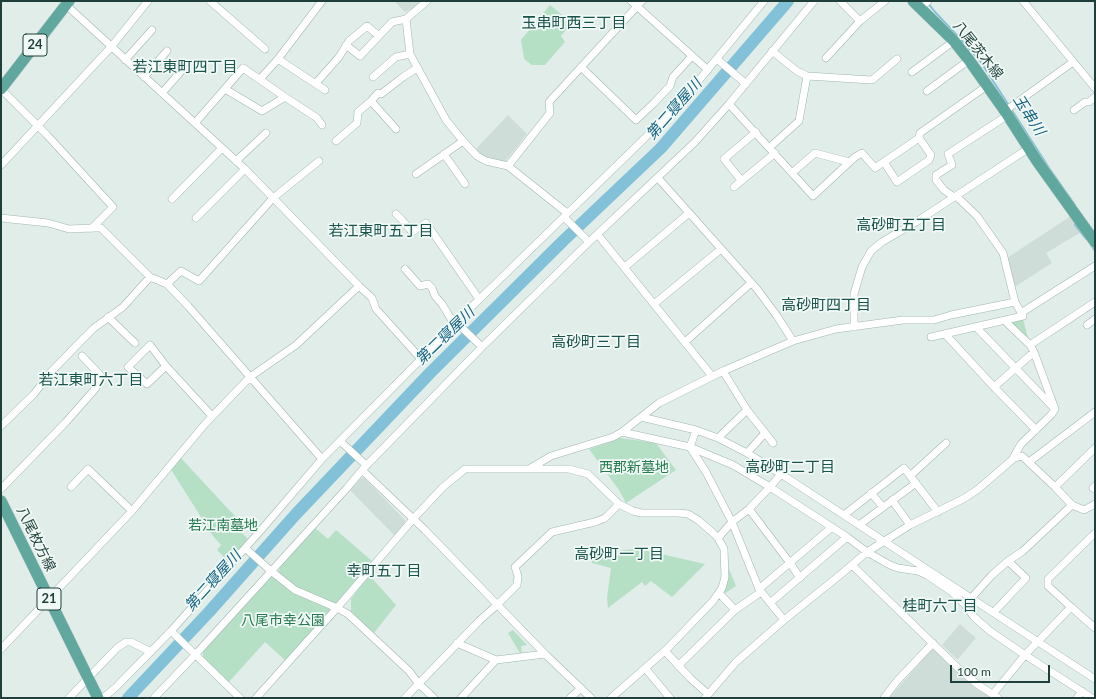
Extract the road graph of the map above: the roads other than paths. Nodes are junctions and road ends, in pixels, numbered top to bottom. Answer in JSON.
{"nodes":[{"id":1,"x":148,"y":1,"type":"edge"},
{"id":2,"x":210,"y":1,"type":"edge"},
{"id":3,"x":427,"y":1,"type":"edge"},
{"id":4,"x":631,"y":1,"type":"edge"},
{"id":5,"x":642,"y":1,"type":"edge"},
{"id":6,"x":764,"y":1,"type":"edge"},
{"id":7,"x":814,"y":1,"type":"edge"},
{"id":8,"x":840,"y":1,"type":"edge"},
{"id":9,"x":885,"y":1,"type":"edge"},
{"id":10,"x":1023,"y":1,"type":"edge"},
{"id":11,"x":66,"y":2,"type":"edge"},
{"id":12,"x":320,"y":2,"type":"edge"},
{"id":13,"x":922,"y":4,"type":"edge"},
{"id":14,"x":637,"y":7,"type":"junction"},
{"id":15,"x":406,"y":19,"type":"junction"},
{"id":16,"x":860,"y":20,"type":"junction"},
{"id":17,"x":152,"y":30,"type":"dead end"},
{"id":18,"x":379,"y":36,"type":"junction"},
{"id":19,"x":954,"y":41,"type":"junction"},
{"id":20,"x":346,"y":45,"type":"junction"},
{"id":21,"x":111,"y":46,"type":"junction"},
{"id":22,"x":265,"y":49,"type":"dead end"},
{"id":23,"x":167,"y":51,"type":"dead end"},
{"id":24,"x":772,"y":52,"type":"junction"},
{"id":25,"x":410,"y":54,"type":"junction"},
{"id":26,"x":692,"y":56,"type":"junction"},
{"id":27,"x":826,"y":58,"type":"dead end"},
{"id":28,"x":278,"y":59,"type":"junction"},
{"id":29,"x":717,"y":59,"type":"junction"},
{"id":30,"x":897,"y":59,"type":"dead end"},
{"id":31,"x":125,"y":60,"type":"junction"},
{"id":32,"x":969,"y":60,"type":"junction"},
{"id":33,"x":1073,"y":62,"type":"junction"},
{"id":34,"x":581,"y":67,"type":"junction"},
{"id":35,"x":184,"y":68,"type":"dead end"},
{"id":36,"x":417,"y":68,"type":"junction"},
{"id":37,"x":708,"y":70,"type":"junction"},
{"id":38,"x":912,"y":72,"type":"dead end"},
{"id":39,"x":807,"y":76,"type":"junction"},
{"id":40,"x":144,"y":77,"type":"junction"},
{"id":41,"x":373,"y":77,"type":"dead end"},
{"id":42,"x":260,"y":79,"type":"junction"},
{"id":43,"x":316,"y":83,"type":"junction"},
{"id":44,"x":746,"y":84,"type":"junction"},
{"id":45,"x":988,"y":85,"type":"junction"},
{"id":46,"x":1095,"y":88,"type":"edge"},
{"id":47,"x":1,"y":89,"type":"edge"},
{"id":48,"x":225,"y":89,"type":"junction"},
{"id":49,"x":325,"y":90,"type":"dead end"},
{"id":50,"x":927,"y":91,"type":"dead end"},
{"id":51,"x":162,"y":93,"type":"junction"},
{"id":52,"x":285,"y":97,"type":"junction"},
{"id":53,"x":1095,"y":97,"type":"edge"},
{"id":54,"x":371,"y":101,"type":"junction"},
{"id":55,"x":729,"y":104,"type":"junction"},
{"id":56,"x":1008,"y":110,"type":"junction"},
{"id":57,"x":1074,"y":110,"type":"dead end"},
{"id":58,"x":196,"y":123,"type":"junction"},
{"id":59,"x":322,"y":125,"type":"dead end"},
{"id":60,"x":38,"y":126,"type":"junction"},
{"id":61,"x":396,"y":129,"type":"dead end"},
{"id":62,"x":266,"y":132,"type":"dead end"},
{"id":63,"x":756,"y":132,"type":"junction"},
{"id":64,"x":919,"y":138,"type":"junction"},
{"id":65,"x":336,"y":141,"type":"dead end"},
{"id":66,"x":463,"y":141,"type":"junction"},
{"id":67,"x":222,"y":148,"type":"junction"},
{"id":68,"x":1029,"y":148,"type":"junction"},
{"id":69,"x":772,"y":150,"type":"junction"},
{"id":70,"x":444,"y":154,"type":"junction"},
{"id":71,"x":236,"y":161,"type":"junction"},
{"id":72,"x":320,"y":161,"type":"dead end"},
{"id":73,"x":849,"y":162,"type":"junction"},
{"id":74,"x":884,"y":162,"type":"junction"},
{"id":75,"x":1,"y":165,"type":"edge"},
{"id":76,"x":508,"y":166,"type":"junction"},
{"id":77,"x":245,"y":170,"type":"junction"},
{"id":78,"x":793,"y":172,"type":"junction"},
{"id":79,"x":416,"y":174,"type":"dead end"},
{"id":80,"x":658,"y":178,"type":"junction"},
{"id":81,"x":741,"y":180,"type":"junction"},
{"id":82,"x":466,"y":184,"type":"dead end"},
{"id":83,"x":734,"y":186,"type":"dead end"},
{"id":84,"x":955,"y":197,"type":"junction"},
{"id":85,"x":273,"y":198,"type":"junction"},
{"id":86,"x":172,"y":199,"type":"dead end"},
{"id":87,"x":689,"y":213,"type":"junction"},
{"id":88,"x":396,"y":214,"type":"dead end"},
{"id":89,"x":565,"y":215,"type":"junction"},
{"id":90,"x":1,"y":218,"type":"edge"},
{"id":91,"x":196,"y":218,"type":"dead end"},
{"id":92,"x":92,"y":228,"type":"junction"},
{"id":93,"x":598,"y":235,"type":"junction"},
{"id":94,"x":589,"y":242,"type":"junction"},
{"id":95,"x":1095,"y":242,"type":"edge"},
{"id":96,"x":721,"y":249,"type":"junction"},
{"id":97,"x":1095,"y":266,"type":"edge"},
{"id":98,"x":625,"y":267,"type":"junction"},
{"id":99,"x":405,"y":269,"type":"dead end"},
{"id":100,"x":150,"y":277,"type":"junction"},
{"id":101,"x":751,"y":283,"type":"junction"},
{"id":102,"x":167,"y":284,"type":"junction"},
{"id":103,"x":359,"y":286,"type":"junction"},
{"id":104,"x":479,"y":299,"type":"junction"},
{"id":105,"x":1015,"y":302,"type":"junction"},
{"id":106,"x":1095,"y":302,"type":"edge"},
{"id":107,"x":654,"y":304,"type":"junction"},
{"id":108,"x":1022,"y":313,"type":"junction"},
{"id":109,"x":108,"y":317,"type":"junction"},
{"id":110,"x":1095,"y":319,"type":"edge"},
{"id":111,"x":1005,"y":321,"type":"junction"},
{"id":112,"x":455,"y":323,"type":"junction"},
{"id":113,"x":1087,"y":325,"type":"dead end"},
{"id":114,"x":854,"y":327,"type":"junction"},
{"id":115,"x":976,"y":327,"type":"junction"},
{"id":116,"x":944,"y":334,"type":"junction"},
{"id":117,"x":931,"y":337,"type":"dead end"},
{"id":118,"x":793,"y":341,"type":"junction"},
{"id":119,"x":685,"y":342,"type":"junction"},
{"id":120,"x":134,"y":343,"type":"dead end"},
{"id":121,"x":482,"y":347,"type":"junction"},
{"id":122,"x":1032,"y":349,"type":"junction"},
{"id":123,"x":82,"y":356,"type":"dead end"},
{"id":124,"x":421,"y":359,"type":"junction"},
{"id":125,"x":166,"y":366,"type":"junction"},
{"id":126,"x":1015,"y":369,"type":"junction"},
{"id":127,"x":723,"y":371,"type":"junction"},
{"id":128,"x":712,"y":376,"type":"junction"},
{"id":129,"x":250,"y":377,"type":"junction"},
{"id":130,"x":994,"y":387,"type":"junction"},
{"id":131,"x":1055,"y":409,"type":"junction"},
{"id":132,"x":747,"y":410,"type":"junction"},
{"id":133,"x":1095,"y":412,"type":"edge"},
{"id":134,"x":212,"y":416,"type":"junction"},
{"id":135,"x":641,"y":416,"type":"junction"},
{"id":136,"x":1,"y":426,"type":"edge"},
{"id":137,"x":696,"y":430,"type":"junction"},
{"id":138,"x":1036,"y":430,"type":"junction"},
{"id":139,"x":622,"y":432,"type":"junction"},
{"id":140,"x":765,"y":432,"type":"junction"},
{"id":141,"x":718,"y":438,"type":"junction"},
{"id":142,"x":340,"y":441,"type":"junction"},
{"id":143,"x":773,"y":443,"type":"dead end"},
{"id":144,"x":946,"y":443,"type":"dead end"},
{"id":145,"x":690,"y":447,"type":"junction"},
{"id":146,"x":1095,"y":448,"type":"edge"},
{"id":147,"x":747,"y":453,"type":"junction"},
{"id":148,"x":1014,"y":458,"type":"junction"},
{"id":149,"x":322,"y":459,"type":"junction"},
{"id":150,"x":1029,"y":462,"type":"junction"},
{"id":151,"x":364,"y":468,"type":"junction"},
{"id":152,"x":529,"y":469,"type":"junction"},
{"id":153,"x":781,"y":474,"type":"junction"},
{"id":154,"x":910,"y":476,"type":"junction"},
{"id":155,"x":916,"y":483,"type":"junction"},
{"id":156,"x":1095,"y":486,"type":"edge"},
{"id":157,"x":71,"y":487,"type":"dead end"},
{"id":158,"x":770,"y":487,"type":"junction"},
{"id":159,"x":1055,"y":487,"type":"junction"},
{"id":160,"x":1,"y":489,"type":"edge"},
{"id":161,"x":1095,"y":490,"type":"edge"},
{"id":162,"x":872,"y":493,"type":"junction"},
{"id":163,"x":892,"y":500,"type":"junction"},
{"id":164,"x":1,"y":501,"type":"edge"},
{"id":165,"x":619,"y":504,"type":"junction"},
{"id":166,"x":1095,"y":504,"type":"edge"},
{"id":167,"x":1072,"y":505,"type":"junction"},
{"id":168,"x":883,"y":508,"type":"junction"},
{"id":169,"x":749,"y":509,"type":"junction"},
{"id":170,"x":132,"y":511,"type":"junction"},
{"id":171,"x":938,"y":512,"type":"junction"},
{"id":172,"x":844,"y":515,"type":"junction"},
{"id":173,"x":414,"y":518,"type":"junction"},
{"id":174,"x":732,"y":522,"type":"junction"},
{"id":175,"x":859,"y":525,"type":"junction"},
{"id":176,"x":910,"y":525,"type":"junction"},
{"id":177,"x":832,"y":528,"type":"junction"},
{"id":178,"x":1095,"y":533,"type":"edge"},
{"id":179,"x":847,"y":537,"type":"junction"},
{"id":180,"x":718,"y":538,"type":"junction"},
{"id":181,"x":883,"y":541,"type":"junction"},
{"id":182,"x":245,"y":548,"type":"junction"},
{"id":183,"x":868,"y":552,"type":"junction"},
{"id":184,"x":1008,"y":561,"type":"junction"},
{"id":185,"x":790,"y":563,"type":"junction"},
{"id":186,"x":852,"y":565,"type":"junction"},
{"id":187,"x":271,"y":571,"type":"junction"},
{"id":188,"x":800,"y":578,"type":"junction"},
{"id":189,"x":760,"y":590,"type":"junction"},
{"id":190,"x":719,"y":593,"type":"junction"},
{"id":191,"x":49,"y":598,"type":"junction"},
{"id":192,"x":972,"y":598,"type":"junction"},
{"id":193,"x":770,"y":603,"type":"junction"},
{"id":194,"x":496,"y":605,"type":"junction"},
{"id":195,"x":965,"y":606,"type":"junction"},
{"id":196,"x":1071,"y":607,"type":"junction"},
{"id":197,"x":336,"y":608,"type":"junction"},
{"id":198,"x":735,"y":610,"type":"junction"},
{"id":199,"x":994,"y":612,"type":"junction"},
{"id":200,"x":784,"y":620,"type":"junction"},
{"id":201,"x":1095,"y":628,"type":"edge"},
{"id":202,"x":171,"y":631,"type":"junction"},
{"id":203,"x":1038,"y":642,"type":"junction"},
{"id":204,"x":457,"y":643,"type":"junction"},
{"id":205,"x":933,"y":643,"type":"junction"},
{"id":206,"x":2,"y":646,"type":"edge"},
{"id":207,"x":665,"y":651,"type":"junction"},
{"id":208,"x":150,"y":652,"type":"junction"},
{"id":209,"x":545,"y":654,"type":"junction"},
{"id":210,"x":195,"y":655,"type":"junction"},
{"id":211,"x":1025,"y":655,"type":"junction"},
{"id":212,"x":496,"y":660,"type":"junction"},
{"id":213,"x":678,"y":666,"type":"junction"},
{"id":214,"x":645,"y":668,"type":"junction"},
{"id":215,"x":88,"y":678,"type":"junction"},
{"id":216,"x":1095,"y":679,"type":"edge"},
{"id":217,"x":418,"y":683,"type":"junction"},
{"id":218,"x":581,"y":688,"type":"junction"},
{"id":219,"x":1082,"y":691,"type":"junction"},
{"id":220,"x":706,"y":696,"type":"edge"},
{"id":221,"x":996,"y":696,"type":"edge"},
{"id":222,"x":69,"y":698,"type":"edge"},
{"id":223,"x":98,"y":698,"type":"edge"},
{"id":224,"x":103,"y":698,"type":"edge"},
{"id":225,"x":154,"y":698,"type":"edge"},
{"id":226,"x":240,"y":698,"type":"edge"},
{"id":227,"x":256,"y":698,"type":"edge"},
{"id":228,"x":404,"y":698,"type":"edge"},
{"id":229,"x":434,"y":698,"type":"edge"},
{"id":230,"x":462,"y":698,"type":"edge"},
{"id":231,"x":570,"y":698,"type":"edge"},
{"id":232,"x":591,"y":698,"type":"edge"},
{"id":233,"x":611,"y":698,"type":"edge"},
{"id":234,"x":670,"y":698,"type":"edge"},
{"id":235,"x":884,"y":698,"type":"edge"},
{"id":236,"x":1076,"y":698,"type":"edge"},
{"id":237,"x":1092,"y":698,"type":"edge"}],
"edges":[{"from":1,"to":21,"type":"street"},
{"from":2,"to":22,"type":"street"},
{"from":3,"to":15,"type":"street"},
{"from":4,"to":14,"type":"street"},
{"from":5,"to":14,"type":"street"},
{"from":6,"to":29,"type":"street"},
{"from":7,"to":24,"type":"street"},
{"from":8,"to":16,"type":"street"},
{"from":9,"to":16,"type":"street"},
{"from":10,"to":33,"type":"street"},
{"from":11,"to":21,"type":"street"},
{"from":11,"to":47,"type":"main road","number":"24"},
{"from":12,"to":28,"type":"street"},
{"from":13,"to":19,"type":"main road","name":"八尾茨木線"},
{"from":14,"to":26,"type":"street"},
{"from":14,"to":34,"type":"street"},
{"from":15,"to":18,"type":"street"},
{"from":15,"to":25,"type":"street"},
{"from":16,"to":27,"type":"street"},
{"from":17,"to":31,"type":"street"},
{"from":18,"to":20,"type":"street"},
{"from":18,"to":20,"type":"street"},
{"from":19,"to":32,"type":"main road","name":"八尾茨木線"},
{"from":19,"to":38,"type":"street"},
{"from":20,"to":43,"type":"street"},
{"from":21,"to":31,"type":"street"},
{"from":21,"to":60,"type":"street"},
{"from":23,"to":40,"type":"street"},
{"from":24,"to":39,"type":"street"},
{"from":24,"to":44,"type":"street"},
{"from":25,"to":36,"type":"street"},
{"from":25,"to":41,"type":"street"},
{"from":26,"to":34,"type":"street"},
{"from":26,"to":37,"type":"street"},
{"from":28,"to":42,"type":"street"},
{"from":28,"to":43,"type":"street"},
{"from":29,"to":37,"type":"street"},
{"from":29,"to":44,"type":"street"},
{"from":30,"to":39,"type":"street"},
{"from":31,"to":40,"type":"street"},
{"from":32,"to":45,"type":"main road","name":"八尾茨木線"},
{"from":32,"to":50,"type":"street"},
{"from":33,"to":46,"type":"street"},
{"from":33,"to":56,"type":"street"},
{"from":34,"to":76,"type":"street"},
{"from":35,"to":51,"type":"street"},
{"from":36,"to":54,"type":"street"},
{"from":36,"to":66,"type":"street"},
{"from":37,"to":89,"type":"street"},
{"from":39,"to":69,"type":"street"},
{"from":40,"to":51,"type":"street"},
{"from":42,"to":48,"type":"street"},
{"from":42,"to":52,"type":"street"},
{"from":43,"to":49,"type":"street"},
{"from":44,"to":55,"type":"street"},
{"from":45,"to":56,"type":"main road","name":"八尾茨木線"},
{"from":45,"to":64,"type":"street"},
{"from":47,"to":60,"type":"street"},
{"from":48,"to":52,"type":"street"},
{"from":48,"to":58,"type":"street"},
{"from":51,"to":58,"type":"street"},
{"from":52,"to":59,"type":"street"},
{"from":53,"to":57,"type":"street"},
{"from":54,"to":61,"type":"street"},
{"from":54,"to":65,"type":"street"},
{"from":55,"to":63,"type":"street"},
{"from":55,"to":80,"type":"street"},
{"from":56,"to":68,"type":"main road","name":"八尾茨木線"},
{"from":56,"to":84,"type":"street"},
{"from":58,"to":67,"type":"street"},
{"from":60,"to":75,"type":"street"},
{"from":60,"to":92,"type":"street"},
{"from":62,"to":71,"type":"street"},
{"from":63,"to":69,"type":"street"},
{"from":63,"to":81,"type":"street"},
{"from":64,"to":74,"type":"street"},
{"from":64,"to":74,"type":"street"},
{"from":66,"to":70,"type":"street"},
{"from":66,"to":76,"type":"street"},
{"from":67,"to":71,"type":"street"},
{"from":67,"to":86,"type":"street"},
{"from":68,"to":84,"type":"street"},
{"from":68,"to":95,"type":"main road","name":"八尾茨木線"},
{"from":69,"to":78,"type":"street"},
{"from":69,"to":81,"type":"street"},
{"from":70,"to":79,"type":"street"},
{"from":70,"to":82,"type":"street"},
{"from":71,"to":77,"type":"street"},
{"from":72,"to":85,"type":"street"},
{"from":73,"to":74,"type":"street"},
{"from":73,"to":78,"type":"street"},
{"from":73,"to":78,"type":"street"},
{"from":76,"to":89,"type":"street"},
{"from":77,"to":85,"type":"street"},
{"from":77,"to":91,"type":"street"},
{"from":80,"to":87,"type":"street"},
{"from":80,"to":93,"type":"street"},
{"from":81,"to":83,"type":"street"},
{"from":84,"to":105,"type":"street"},
{"from":84,"to":114,"type":"street"},
{"from":85,"to":102,"type":"street"},
{"from":85,"to":103,"type":"street"},
{"from":87,"to":96,"type":"street"},
{"from":87,"to":98,"type":"street"},
{"from":88,"to":104,"type":"street"},
{"from":89,"to":94,"type":"street"},
{"from":89,"to":104,"type":"street"},
{"from":90,"to":92,"type":"street"},
{"from":92,"to":100,"type":"street"},
{"from":93,"to":94,"type":"street"},
{"from":93,"to":98,"type":"street"},
{"from":94,"to":121,"type":"street"},
{"from":96,"to":101,"type":"street"},
{"from":96,"to":107,"type":"street"},
{"from":97,"to":108,"type":"street"},
{"from":98,"to":107,"type":"street"},
{"from":99,"to":112,"type":"street"},
{"from":100,"to":102,"type":"street"},
{"from":100,"to":109,"type":"street"},
{"from":101,"to":118,"type":"street"},
{"from":101,"to":119,"type":"street"},
{"from":102,"to":129,"type":"street"},
{"from":103,"to":124,"type":"street"},
{"from":103,"to":129,"type":"street"},
{"from":104,"to":112,"type":"street"},
{"from":105,"to":108,"type":"street"},
{"from":105,"to":114,"type":"street"},
{"from":106,"to":122,"type":"street"},
{"from":107,"to":119,"type":"street"},
{"from":108,"to":111,"type":"street"},
{"from":109,"to":120,"type":"street"},
{"from":109,"to":136,"type":"street"},
{"from":110,"to":113,"type":"street"},
{"from":111,"to":115,"type":"street"},
{"from":111,"to":122,"type":"street"},
{"from":112,"to":121,"type":"street"},
{"from":112,"to":124,"type":"street"},
{"from":114,"to":118,"type":"street"},
{"from":115,"to":116,"type":"street"},
{"from":115,"to":126,"type":"street"},
{"from":116,"to":117,"type":"street"},
{"from":116,"to":130,"type":"street"},
{"from":118,"to":127,"type":"street"},
{"from":119,"to":128,"type":"street"},
{"from":121,"to":151,"type":"street"},
{"from":122,"to":126,"type":"street"},
{"from":122,"to":131,"type":"street"},
{"from":123,"to":160,"type":"street"},
{"from":124,"to":142,"type":"street"},
{"from":125,"to":125,"type":"street"},
{"from":125,"to":134,"type":"street"},
{"from":126,"to":130,"type":"street"},
{"from":126,"to":131,"type":"street"},
{"from":127,"to":128,"type":"street"},
{"from":127,"to":132,"type":"street"},
{"from":128,"to":135,"type":"street"},
{"from":129,"to":134,"type":"street"},
{"from":129,"to":149,"type":"street"},
{"from":130,"to":138,"type":"street"},
{"from":131,"to":138,"type":"street"},
{"from":132,"to":140,"type":"street"},
{"from":132,"to":141,"type":"street"},
{"from":133,"to":150,"type":"street"},
{"from":134,"to":170,"type":"street"},
{"from":135,"to":137,"type":"street"},
{"from":135,"to":139,"type":"street"},
{"from":137,"to":141,"type":"street"},
{"from":137,"to":145,"type":"street"},
{"from":138,"to":148,"type":"street"},
{"from":139,"to":145,"type":"street"},
{"from":139,"to":152,"type":"street"},
{"from":140,"to":143,"type":"street"},
{"from":140,"to":147,"type":"street"},
{"from":141,"to":147,"type":"street"},
{"from":142,"to":149,"type":"street"},
{"from":142,"to":151,"type":"street"},
{"from":144,"to":154,"type":"street"},
{"from":145,"to":158,"type":"street"},
{"from":145,"to":174,"type":"street"},
{"from":146,"to":159,"type":"street"},
{"from":147,"to":153,"type":"street"},
{"from":148,"to":150,"type":"street"},
{"from":148,"to":171,"type":"street"},
{"from":149,"to":182,"type":"street"},
{"from":150,"to":159,"type":"street"},
{"from":151,"to":173,"type":"street"},
{"from":151,"to":187,"type":"street"},
{"from":152,"to":165,"type":"street"},
{"from":152,"to":173,"type":"street"},
{"from":153,"to":158,"type":"street"},
{"from":153,"to":172,"type":"street"},
{"from":154,"to":155,"type":"street"},
{"from":154,"to":162,"type":"street"},
{"from":155,"to":163,"type":"street"},
{"from":155,"to":171,"type":"street"},
{"from":156,"to":161,"type":"street"},
{"from":157,"to":170,"type":"street"},
{"from":158,"to":169,"type":"street"},
{"from":158,"to":177,"type":"street"},
{"from":159,"to":167,"type":"street"},
{"from":162,"to":168,"type":"street"},
{"from":162,"to":172,"type":"street"},
{"from":163,"to":168,"type":"street"},
{"from":163,"to":176,"type":"street"},
{"from":164,"to":191,"type":"main road","name":"八尾枚方線","number":"21"},
{"from":165,"to":180,"type":"street"},
{"from":165,"to":194,"type":"street"},
{"from":166,"to":167,"type":"street"},
{"from":167,"to":184,"type":"street"},
{"from":168,"to":175,"type":"street"},
{"from":169,"to":174,"type":"street"},
{"from":169,"to":185,"type":"street"},
{"from":170,"to":191,"type":"street"},
{"from":171,"to":176,"type":"street"},
{"from":172,"to":175,"type":"street"},
{"from":173,"to":194,"type":"street"},
{"from":173,"to":197,"type":"street"},
{"from":174,"to":180,"type":"street"},
{"from":174,"to":189,"type":"street"},
{"from":175,"to":181,"type":"street"},
{"from":176,"to":181,"type":"street"},
{"from":177,"to":179,"type":"street"},
{"from":177,"to":185,"type":"street"},
{"from":178,"to":196,"type":"street"},
{"from":179,"to":183,"type":"street"},
{"from":179,"to":188,"type":"street"},
{"from":180,"to":190,"type":"street"},
{"from":181,"to":183,"type":"street"},
{"from":181,"to":192,"type":"street"},
{"from":182,"to":187,"type":"street"},
{"from":182,"to":202,"type":"street"},
{"from":183,"to":186,"type":"street"},
{"from":183,"to":195,"type":"street"},
{"from":184,"to":192,"type":"street"},
{"from":184,"to":199,"type":"street"},
{"from":185,"to":188,"type":"street"},
{"from":185,"to":189,"type":"street"},
{"from":186,"to":200,"type":"street"},
{"from":186,"to":205,"type":"street"},
{"from":187,"to":197,"type":"street"},
{"from":187,"to":210,"type":"street"},
{"from":188,"to":193,"type":"street"},
{"from":189,"to":193,"type":"street"},
{"from":189,"to":198,"type":"street"},
{"from":190,"to":198,"type":"street"},
{"from":190,"to":207,"type":"street"},
{"from":191,"to":206,"type":"street"},
{"from":191,"to":215,"type":"main road","name":"八尾枚方線","number":"21"},
{"from":192,"to":195,"type":"street"},
{"from":192,"to":199,"type":"street"},
{"from":193,"to":200,"type":"street"},
{"from":194,"to":204,"type":"street"},
{"from":194,"to":209,"type":"street"},
{"from":195,"to":211,"type":"street"},
{"from":196,"to":201,"type":"street"},
{"from":196,"to":203,"type":"street"},
{"from":197,"to":217,"type":"street"},
{"from":197,"to":227,"type":"street"},
{"from":198,"to":213,"type":"street"},
{"from":199,"to":203,"type":"street"},
{"from":200,"to":220,"type":"street"},
{"from":202,"to":208,"type":"street"},
{"from":202,"to":210,"type":"street"},
{"from":203,"to":211,"type":"street"},
{"from":203,"to":216,"type":"street"},
{"from":204,"to":212,"type":"street"},
{"from":204,"to":217,"type":"street"},
{"from":205,"to":221,"type":"street"},
{"from":205,"to":235,"type":"street"},
{"from":207,"to":213,"type":"street"},
{"from":207,"to":214,"type":"street"},
{"from":208,"to":215,"type":"street"},
{"from":208,"to":224,"type":"street"},
{"from":209,"to":212,"type":"street"},
{"from":209,"to":218,"type":"street"},
{"from":210,"to":225,"type":"street"},
{"from":210,"to":226,"type":"street"},
{"from":211,"to":219,"type":"street"},
{"from":211,"to":221,"type":"street"},
{"from":212,"to":230,"type":"street"},
{"from":213,"to":220,"type":"street"},
{"from":214,"to":233,"type":"street"},
{"from":214,"to":234,"type":"street"},
{"from":215,"to":222,"type":"street"},
{"from":215,"to":223,"type":"main road","name":"八尾枚方線","number":"21"},
{"from":217,"to":228,"type":"street"},
{"from":217,"to":229,"type":"street"},
{"from":218,"to":231,"type":"street"},
{"from":218,"to":232,"type":"street"},
{"from":219,"to":236,"type":"street"},
{"from":219,"to":237,"type":"street"}]}
